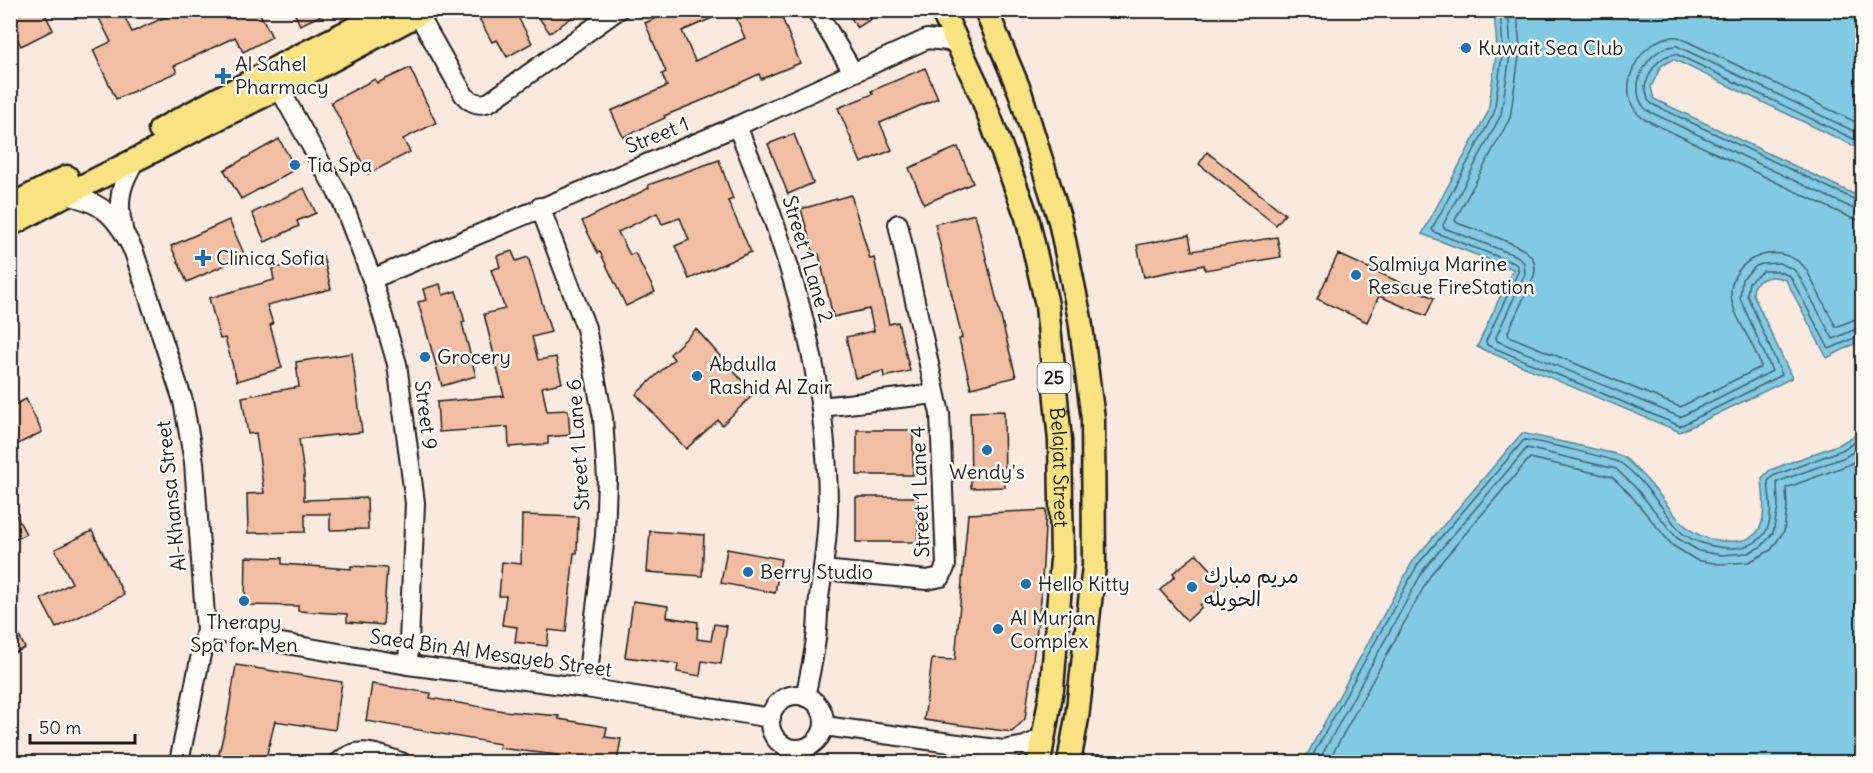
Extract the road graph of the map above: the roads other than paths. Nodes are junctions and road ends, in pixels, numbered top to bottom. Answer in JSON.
{"nodes":[{"id":1,"x":391,"y":10,"type":"edge"},
{"id":2,"x":618,"y":10,"type":"edge"},
{"id":3,"x":816,"y":10,"type":"edge"},
{"id":4,"x":942,"y":10,"type":"edge"},
{"id":5,"x":986,"y":10,"type":"edge"},
{"id":6,"x":422,"y":12,"type":"edge"},
{"id":7,"x":958,"y":42,"type":"junction"},
{"id":8,"x":853,"y":72,"type":"junction"},
{"id":9,"x":279,"y":88,"type":"junction"},
{"id":10,"x":737,"y":126,"type":"junction"},
{"id":11,"x":136,"y":159,"type":"junction"},
{"id":12,"x":65,"y":195,"type":"junction"},
{"id":13,"x":10,"y":206,"type":"edge"},
{"id":14,"x":540,"y":207,"type":"junction"},
{"id":15,"x":10,"y":225,"type":"edge"},
{"id":16,"x":898,"y":225,"type":"dead end"},
{"id":17,"x":125,"y":233,"type":"junction"},
{"id":18,"x":372,"y":279,"type":"junction"},
{"id":19,"x":935,"y":394,"type":"junction"},
{"id":20,"x":820,"y":407,"type":"junction"},
{"id":21,"x":823,"y":570,"type":"junction"},
{"id":22,"x":206,"y":630,"type":"junction"},
{"id":23,"x":408,"y":665,"type":"junction"},
{"id":24,"x":586,"y":688,"type":"junction"},
{"id":25,"x":805,"y":697,"type":"junction"},
{"id":26,"x":771,"y":718,"type":"junction"},
{"id":27,"x":824,"y":726,"type":"junction"},
{"id":28,"x":1045,"y":737,"type":"junction"},
{"id":29,"x":1003,"y":750,"type":"junction"},
{"id":30,"x":790,"y":755,"type":"edge"},
{"id":31,"x":179,"y":762,"type":"edge"},
{"id":32,"x":339,"y":762,"type":"edge"},
{"id":33,"x":401,"y":762,"type":"edge"},
{"id":34,"x":1018,"y":762,"type":"edge"},
{"id":35,"x":1039,"y":762,"type":"edge"},
{"id":36,"x":1069,"y":762,"type":"edge"}],
"edges":[{"from":1,"to":13,"type":"main road"},
{"from":2,"to":6,"type":"street"},
{"from":3,"to":8,"type":"street"},
{"from":4,"to":7,"type":"main road","name":"Belajat Street","number":"25"},
{"from":5,"to":36,"type":"main road","name":"Belajat Street","number":"25"},
{"from":6,"to":9,"type":"main road"},
{"from":7,"to":8,"type":"street","name":"Street 1"},
{"from":7,"to":28,"type":"main road","name":"Belajat Street","number":"25"},
{"from":8,"to":10,"type":"street","name":"Street 1"},
{"from":9,"to":11,"type":"main road"},
{"from":9,"to":18,"type":"street","name":"Street 9"},
{"from":10,"to":14,"type":"street","name":"Street 1"},
{"from":10,"to":20,"type":"street","name":"Street 1 Lane 2"},
{"from":11,"to":12,"type":"main road"},
{"from":11,"to":17,"type":"street","name":"Al-Khansa Street"},
{"from":12,"to":15,"type":"main road"},
{"from":12,"to":17,"type":"street","name":"Al-Khansa Street"},
{"from":14,"to":18,"type":"street","name":"Street 1"},
{"from":14,"to":24,"type":"street","name":"Street 1 Lane 6"},
{"from":16,"to":19,"type":"street","name":"Street 1 Lane 4"},
{"from":17,"to":22,"type":"street","name":"Al-Khansa Street"},
{"from":18,"to":23,"type":"street","name":"Street 9"},
{"from":19,"to":20,"type":"street"},
{"from":19,"to":21,"type":"street","name":"Street 1 Lane 4"},
{"from":20,"to":21,"type":"street","name":"Street 1 Lane 2"},
{"from":21,"to":25,"type":"street","name":"Street 1 Lane 2"},
{"from":22,"to":23,"type":"street","name":"Saed Bin Al Mesayeb Street"},
{"from":22,"to":31,"type":"street","name":"Al-Khansa Street"},
{"from":23,"to":24,"type":"street","name":"Saed Bin Al Mesayeb Street"},
{"from":24,"to":26,"type":"street","name":"Saed Bin Al Mesayeb Street"},
{"from":25,"to":26,"type":"street"},
{"from":25,"to":27,"type":"street"},
{"from":26,"to":30,"type":"street"},
{"from":27,"to":29,"type":"street"},
{"from":27,"to":30,"type":"street"},
{"from":28,"to":29,"type":"street"},
{"from":28,"to":35,"type":"main road","name":"Belajat Street","number":"25"},
{"from":29,"to":34,"type":"street"},
{"from":32,"to":33,"type":"street"}]}
